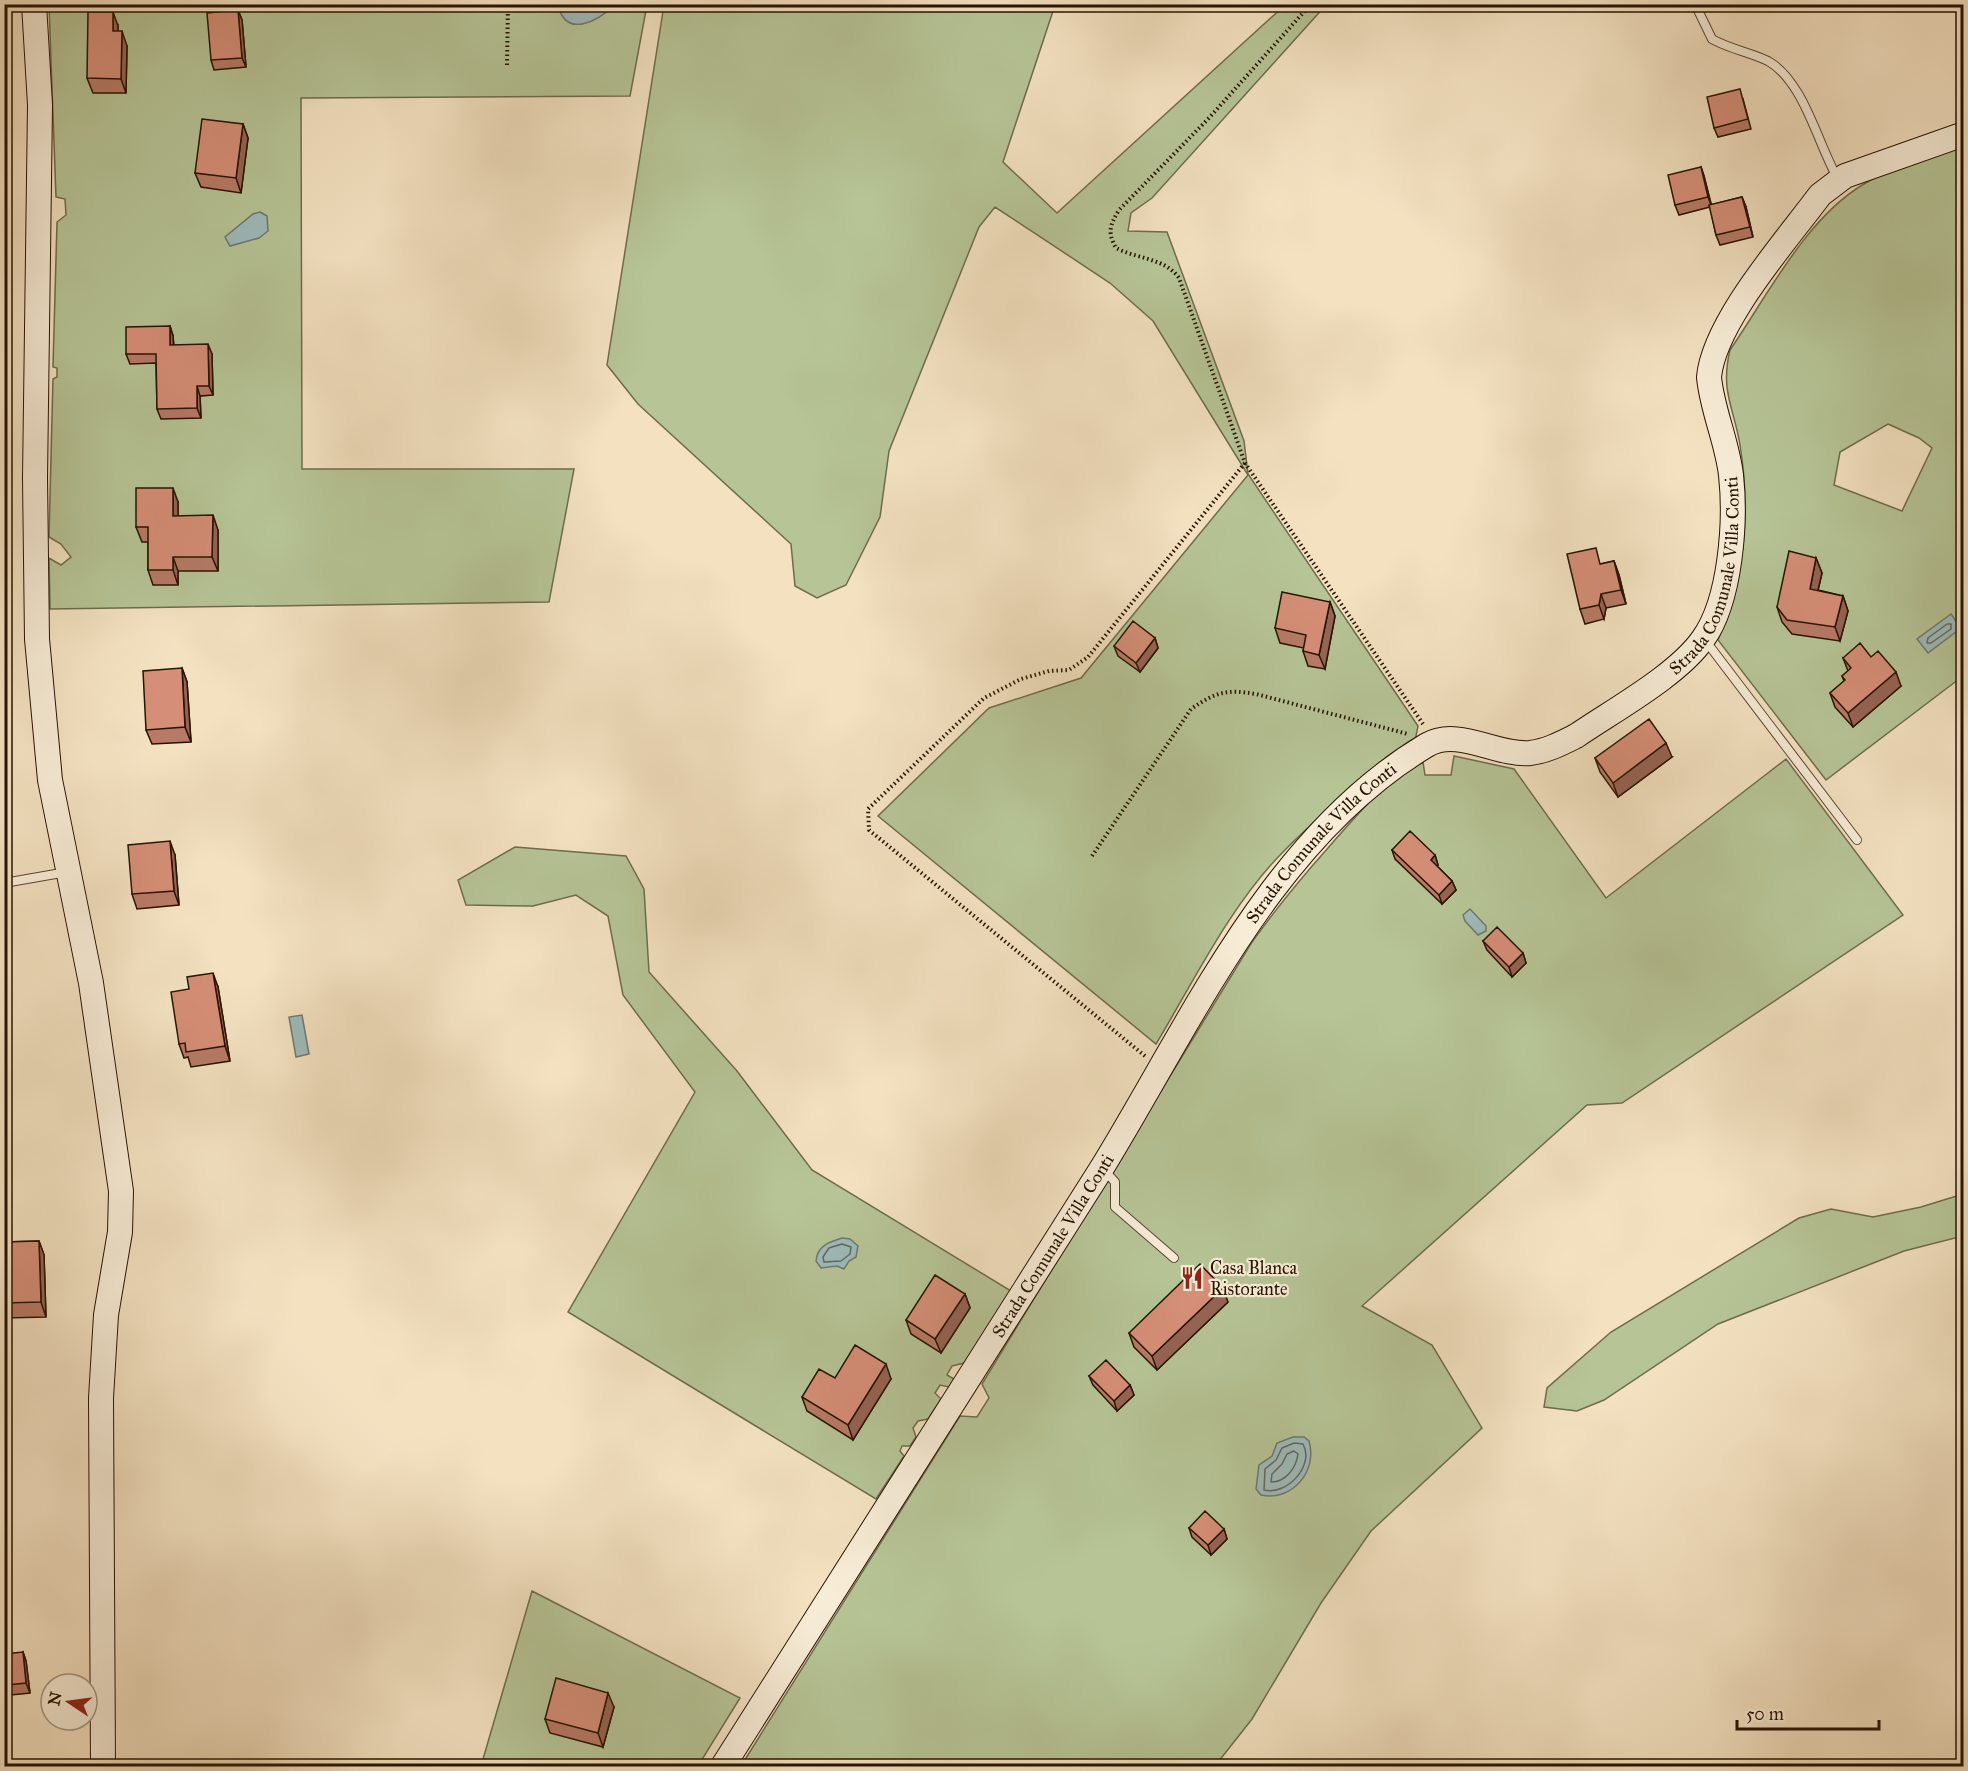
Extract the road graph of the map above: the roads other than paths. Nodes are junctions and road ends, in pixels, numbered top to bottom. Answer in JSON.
{"nodes":[{"id":1,"x":34,"y":4,"type":"edge"},
{"id":2,"x":1695,"y":4,"type":"edge"},
{"id":3,"x":1964,"y":134,"type":"edge"},
{"id":4,"x":1839,"y":180,"type":"junction"},
{"id":5,"x":1704,"y":639,"type":"junction"},
{"id":6,"x":1857,"y":840,"type":"dead end"},
{"id":7,"x":67,"y":872,"type":"junction"},
{"id":8,"x":4,"y":883,"type":"edge"},
{"id":9,"x":1102,"y":1168,"type":"junction"},
{"id":10,"x":1174,"y":1258,"type":"dead end"},
{"id":11,"x":103,"y":1767,"type":"edge"},
{"id":12,"x":723,"y":1767,"type":"edge"}],
"edges":[{"from":1,"to":7,"type":"street"},
{"from":2,"to":4,"type":"lane"},
{"from":3,"to":4,"type":"street","name":"Strada Comunale Villa Conti"},
{"from":4,"to":5,"type":"street","name":"Strada Comunale Villa Conti"},
{"from":5,"to":6,"type":"lane"},
{"from":5,"to":9,"type":"street","name":"Strada Comunale Villa Conti"},
{"from":7,"to":8,"type":"lane"},
{"from":7,"to":11,"type":"street"},
{"from":9,"to":10,"type":"lane"},
{"from":9,"to":12,"type":"street","name":"Strada Comunale Villa Conti"}]}
